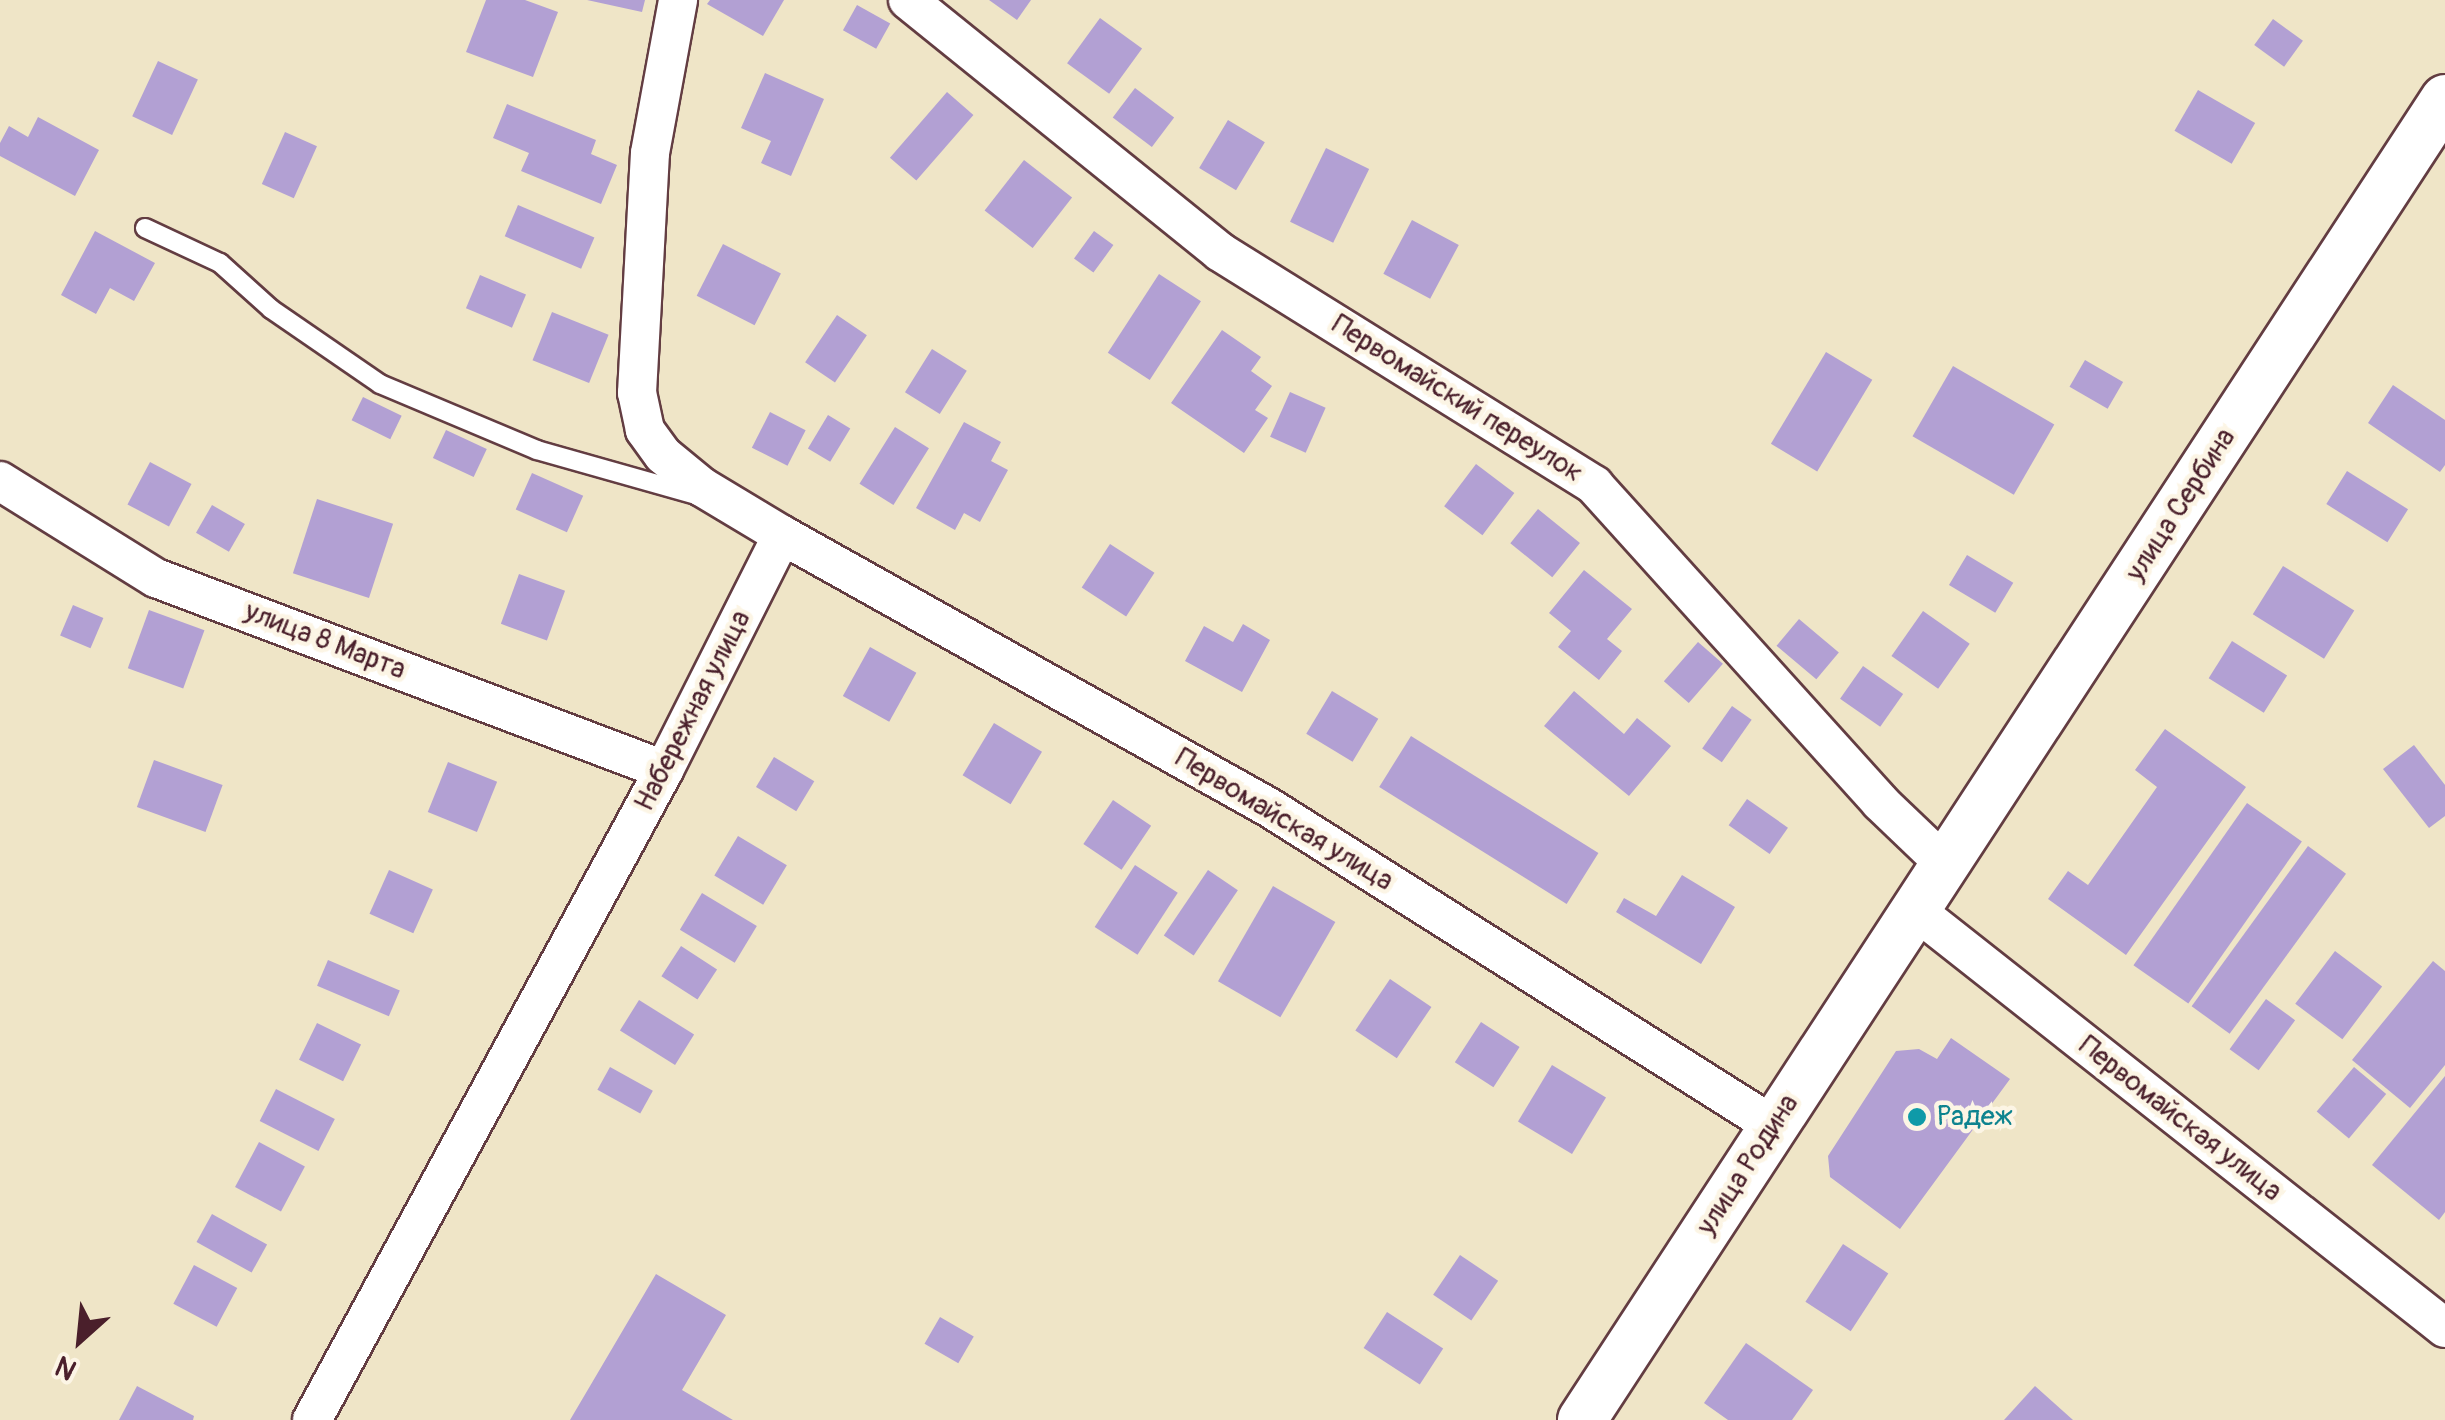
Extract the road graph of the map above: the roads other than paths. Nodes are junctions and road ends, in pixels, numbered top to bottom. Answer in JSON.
{"nodes":[{"id":1,"x":678,"y":0,"type":"edge"},
{"id":2,"x":908,"y":0,"type":"edge"},
{"id":3,"x":2445,"y":99,"type":"edge"},
{"id":4,"x":145,"y":228,"type":"dead end"},
{"id":5,"x":0,"y":482,"type":"edge"},
{"id":6,"x":731,"y":505,"type":"junction"},
{"id":7,"x":782,"y":535,"type":"junction"},
{"id":8,"x":664,"y":770,"type":"junction"},
{"id":9,"x":1946,"y":865,"type":"junction"},
{"id":10,"x":1915,"y":910,"type":"junction"},
{"id":11,"x":1774,"y":1126,"type":"junction"},
{"id":12,"x":2445,"y":1328,"type":"edge"},
{"id":13,"x":312,"y":1420,"type":"edge"},
{"id":14,"x":1582,"y":1420,"type":"edge"}],
"edges":[{"from":1,"to":6,"type":"street"},
{"from":2,"to":9,"type":"street","name":"Первомайский переулок"},
{"from":3,"to":9,"type":"street","name":"улица Сербина"},
{"from":4,"to":6,"type":"lane"},
{"from":5,"to":8,"type":"street","name":"улица 8 Марта"},
{"from":6,"to":7,"type":"street"},
{"from":7,"to":8,"type":"street","name":"Набережная улица"},
{"from":7,"to":11,"type":"street","name":"Первомайская улица"},
{"from":8,"to":13,"type":"street","name":"Набережная улица"},
{"from":9,"to":10,"type":"street","name":"улица Сербина"},
{"from":10,"to":11,"type":"street","name":"улица Родина"},
{"from":10,"to":12,"type":"street","name":"Первомайская улица"},
{"from":11,"to":14,"type":"street","name":"улица Родина"}]}
